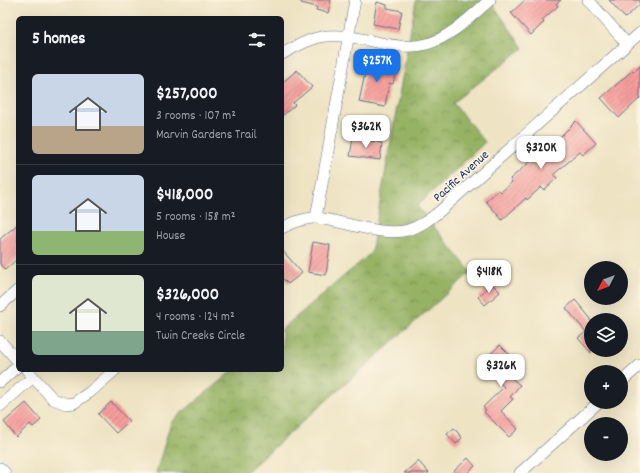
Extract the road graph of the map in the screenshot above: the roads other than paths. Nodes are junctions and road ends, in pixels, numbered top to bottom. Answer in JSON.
{"nodes":[{"id":1,"x":355,"y":0,"type":"edge"},
{"id":2,"x":490,"y":0,"type":"edge"},
{"id":3,"x":588,"y":0,"type":"edge"},
{"id":4,"x":640,"y":33,"type":"edge"},
{"id":5,"x":349,"y":37,"type":"junction"},
{"id":6,"x":627,"y":44,"type":"junction"},
{"id":7,"x":284,"y":53,"type":"edge"},
{"id":8,"x":316,"y":218,"type":"junction"},
{"id":9,"x":284,"y":227,"type":"edge"},
{"id":10,"x":16,"y":292,"type":"edge"},
{"id":11,"x":0,"y":306,"type":"edge"},
{"id":12,"x":0,"y":341,"type":"edge"},
{"id":13,"x":16,"y":358,"type":"edge"},
{"id":14,"x":640,"y":365,"type":"edge"},
{"id":15,"x":16,"y":368,"type":"edge"},
{"id":16,"x":113,"y":372,"type":"edge"},
{"id":17,"x":30,"y":373,"type":"edge"},
{"id":18,"x":628,"y":376,"type":"edge"},
{"id":19,"x":0,"y":382,"type":"edge"},
{"id":20,"x":0,"y":406,"type":"edge"},
{"id":21,"x":591,"y":409,"type":"edge"},
{"id":22,"x":0,"y":468,"type":"edge"},
{"id":23,"x":5,"y":473,"type":"edge"},
{"id":24,"x":520,"y":473,"type":"edge"}],
"edges":[{"from":1,"to":5,"type":"street"},
{"from":2,"to":5,"type":"street"},
{"from":3,"to":6,"type":"street"},
{"from":4,"to":6,"type":"street","name":"Pacific Avenue"},
{"from":5,"to":7,"type":"street"},
{"from":5,"to":8,"type":"street"},
{"from":6,"to":8,"type":"street","name":"Pacific Avenue"},
{"from":8,"to":9,"type":"street","name":"Pacific Avenue"},
{"from":10,"to":11,"type":"street"},
{"from":12,"to":13,"type":"street"},
{"from":14,"to":18,"type":"street"},
{"from":15,"to":19,"type":"street"},
{"from":16,"to":17,"type":"street"},
{"from":17,"to":20,"type":"street"},
{"from":21,"to":24,"type":"street"},
{"from":22,"to":23,"type":"street"}]}
